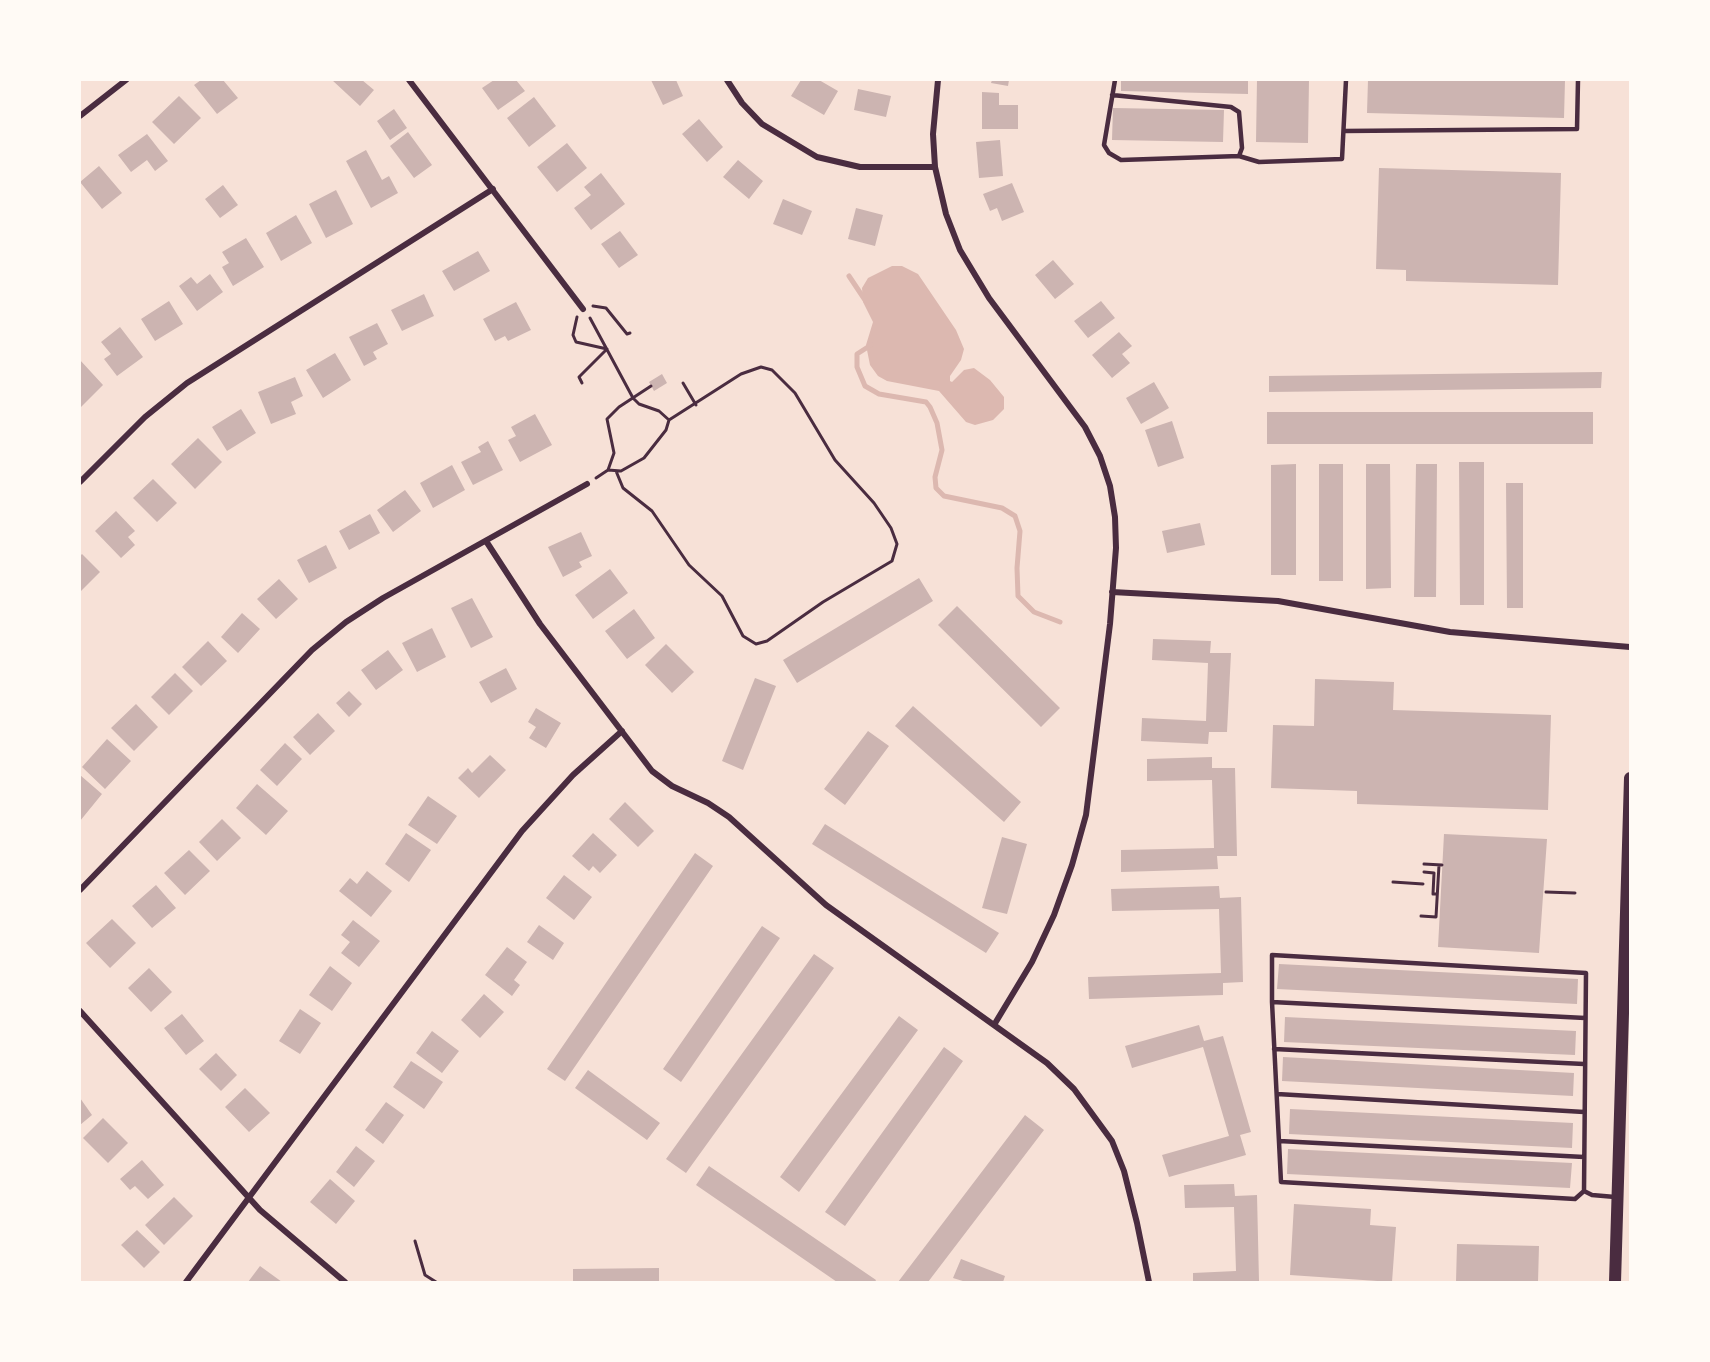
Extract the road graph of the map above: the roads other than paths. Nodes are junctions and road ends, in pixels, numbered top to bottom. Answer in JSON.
{"nodes":[{"id":1,"x":126,"y":80,"type":"edge"},
{"id":2,"x":409,"y":80,"type":"edge"},
{"id":3,"x":727,"y":80,"type":"edge"},
{"id":4,"x":938,"y":80,"type":"edge"},
{"id":5,"x":1115,"y":80,"type":"edge"},
{"id":6,"x":1346,"y":80,"type":"edge"},
{"id":7,"x":1578,"y":80,"type":"edge"},
{"id":8,"x":1112,"y":95,"type":"junction"},
{"id":9,"x":80,"y":116,"type":"edge"},
{"id":10,"x":1344,"y":131,"type":"junction"},
{"id":11,"x":1239,"y":156,"type":"junction"},
{"id":12,"x":935,"y":167,"type":"junction"},
{"id":13,"x":493,"y":189,"type":"junction"},
{"id":14,"x":583,"y":309,"type":"road end"},
{"id":15,"x":80,"y":482,"type":"edge"},
{"id":16,"x":587,"y":484,"type":"road end"},
{"id":17,"x":486,"y":541,"type":"junction"},
{"id":18,"x":1112,"y":591,"type":"junction"},
{"id":19,"x":1630,"y":647,"type":"edge"},
{"id":20,"x":621,"y":731,"type":"junction"},
{"id":21,"x":1630,"y":778,"type":"edge"},
{"id":22,"x":80,"y":890,"type":"edge"},
{"id":23,"x":1272,"y":1002,"type":"junction"},
{"id":24,"x":80,"y":1011,"type":"edge"},
{"id":25,"x":1585,"y":1018,"type":"junction"},
{"id":26,"x":994,"y":1025,"type":"junction"},
{"id":27,"x":1274,"y":1049,"type":"junction"},
{"id":28,"x":1584,"y":1065,"type":"junction"},
{"id":29,"x":1277,"y":1094,"type":"junction"},
{"id":30,"x":1584,"y":1112,"type":"junction"},
{"id":31,"x":1279,"y":1141,"type":"junction"},
{"id":32,"x":1584,"y":1157,"type":"junction"},
{"id":33,"x":1584,"y":1191,"type":"junction"},
{"id":34,"x":1618,"y":1197,"type":"junction"},
{"id":35,"x":250,"y":1198,"type":"junction"},
{"id":36,"x":186,"y":1282,"type":"edge"},
{"id":37,"x":345,"y":1282,"type":"edge"},
{"id":38,"x":1149,"y":1282,"type":"edge"},
{"id":39,"x":1615,"y":1282,"type":"edge"}],
"edges":[{"from":1,"to":9,"type":"street"},
{"from":2,"to":13,"type":"street"},
{"from":3,"to":12,"type":"street"},
{"from":4,"to":12,"type":"street"},
{"from":5,"to":8,"type":"lane"},
{"from":6,"to":10,"type":"lane"},
{"from":7,"to":10,"type":"lane"},
{"from":8,"to":11,"type":"lane"},
{"from":8,"to":11,"type":"lane"},
{"from":10,"to":11,"type":"lane"},
{"from":12,"to":18,"type":"street"},
{"from":13,"to":14,"type":"street"},
{"from":13,"to":15,"type":"street"},
{"from":16,"to":17,"type":"street"},
{"from":17,"to":20,"type":"street"},
{"from":17,"to":22,"type":"street"},
{"from":18,"to":19,"type":"street"},
{"from":18,"to":26,"type":"street"},
{"from":20,"to":26,"type":"street"},
{"from":20,"to":35,"type":"street"},
{"from":21,"to":34,"type":"main road"},
{"from":23,"to":25,"type":"lane"},
{"from":23,"to":25,"type":"lane"},
{"from":23,"to":27,"type":"lane"},
{"from":24,"to":35,"type":"street"},
{"from":25,"to":28,"type":"lane"},
{"from":26,"to":38,"type":"street"},
{"from":27,"to":28,"type":"lane"},
{"from":27,"to":29,"type":"lane"},
{"from":28,"to":30,"type":"lane"},
{"from":29,"to":30,"type":"lane"},
{"from":29,"to":31,"type":"lane"},
{"from":30,"to":32,"type":"lane"},
{"from":31,"to":32,"type":"lane"},
{"from":31,"to":33,"type":"lane"},
{"from":32,"to":33,"type":"lane"},
{"from":33,"to":34,"type":"lane"},
{"from":34,"to":39,"type":"main road"},
{"from":35,"to":36,"type":"street"},
{"from":35,"to":37,"type":"street"}]}
